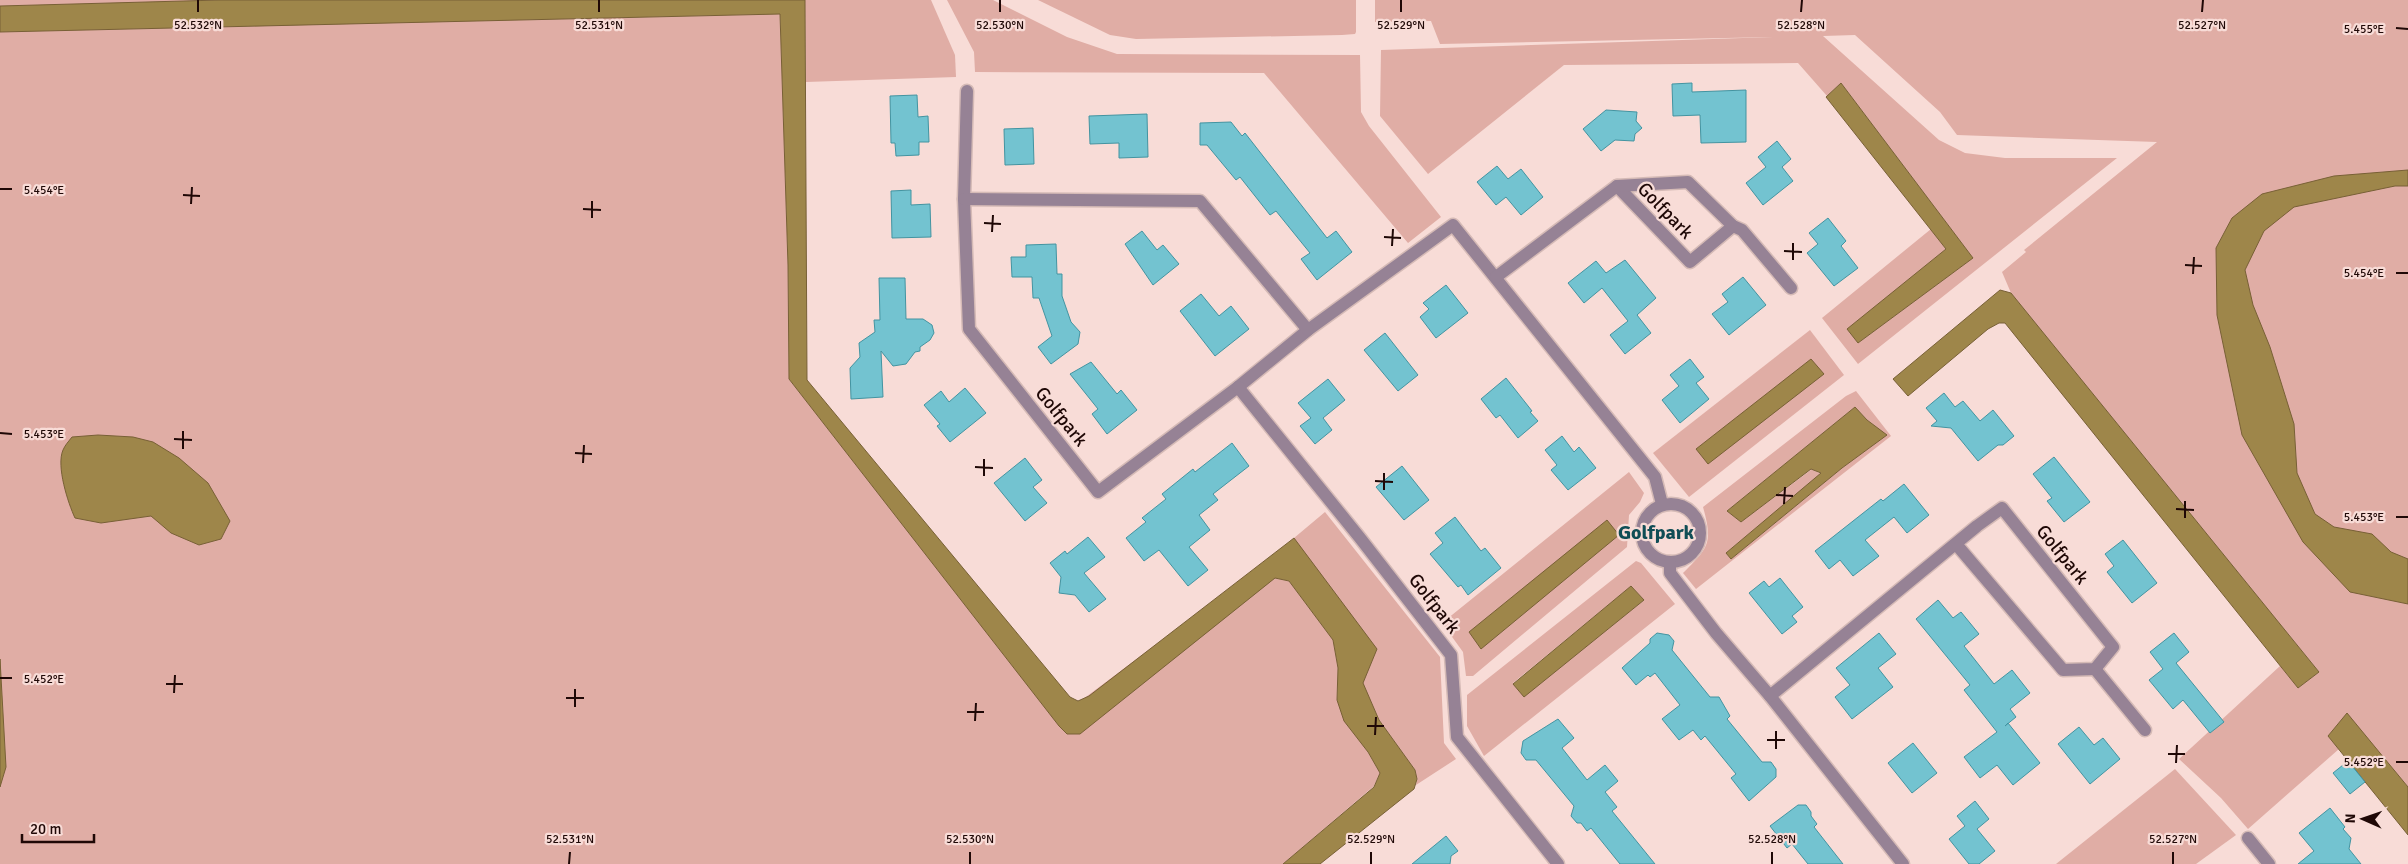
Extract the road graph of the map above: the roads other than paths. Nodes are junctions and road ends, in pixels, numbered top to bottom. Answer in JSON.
{"nodes":[{"id":1,"x":967,"y":91,"type":"dead end"},
{"id":2,"x":1617,"y":186,"type":"junction"},
{"id":3,"x":964,"y":199,"type":"junction"},
{"id":4,"x":1733,"y":226,"type":"junction"},
{"id":5,"x":1496,"y":277,"type":"junction"},
{"id":6,"x":1791,"y":288,"type":"dead end"},
{"id":7,"x":1308,"y":330,"type":"junction"},
{"id":8,"x":1238,"y":387,"type":"junction"},
{"id":9,"x":1662,"y":504,"type":"junction"},
{"id":10,"x":1956,"y":544,"type":"junction"},
{"id":11,"x":1670,"y":562,"type":"junction"},
{"id":12,"x":2095,"y":669,"type":"junction"},
{"id":13,"x":1770,"y":696,"type":"junction"},
{"id":14,"x":2145,"y":730,"type":"dead end"},
{"id":15,"x":2248,"y":838,"type":"dead end"},
{"id":16,"x":1555,"y":863,"type":"edge"},
{"id":17,"x":1903,"y":864,"type":"edge"},
{"id":18,"x":2269,"y":864,"type":"edge"}],
"edges":[{"from":1,"to":3,"type":"street","name":"Golfpark"},
{"from":2,"to":4,"type":"street","name":"Golfpark"},
{"from":2,"to":4,"type":"street","name":"Golfpark"},
{"from":2,"to":5,"type":"street","name":"Golfpark"},
{"from":3,"to":7,"type":"street"},
{"from":3,"to":8,"type":"street","name":"Golfpark"},
{"from":4,"to":6,"type":"street","name":"Golfpark"},
{"from":5,"to":7,"type":"street","name":"Golfpark"},
{"from":5,"to":9,"type":"street","name":"Golfpark"},
{"from":7,"to":8,"type":"street","name":"Golfpark"},
{"from":8,"to":16,"type":"street","name":"Golfpark"},
{"from":9,"to":11,"type":"street"},
{"from":9,"to":11,"type":"street"},
{"from":10,"to":12,"type":"street"},
{"from":10,"to":12,"type":"street","name":"Golfpark"},
{"from":10,"to":13,"type":"street","name":"Golfpark"},
{"from":11,"to":13,"type":"street"},
{"from":12,"to":14,"type":"street"},
{"from":13,"to":17,"type":"street"},
{"from":15,"to":18,"type":"street"}]}
